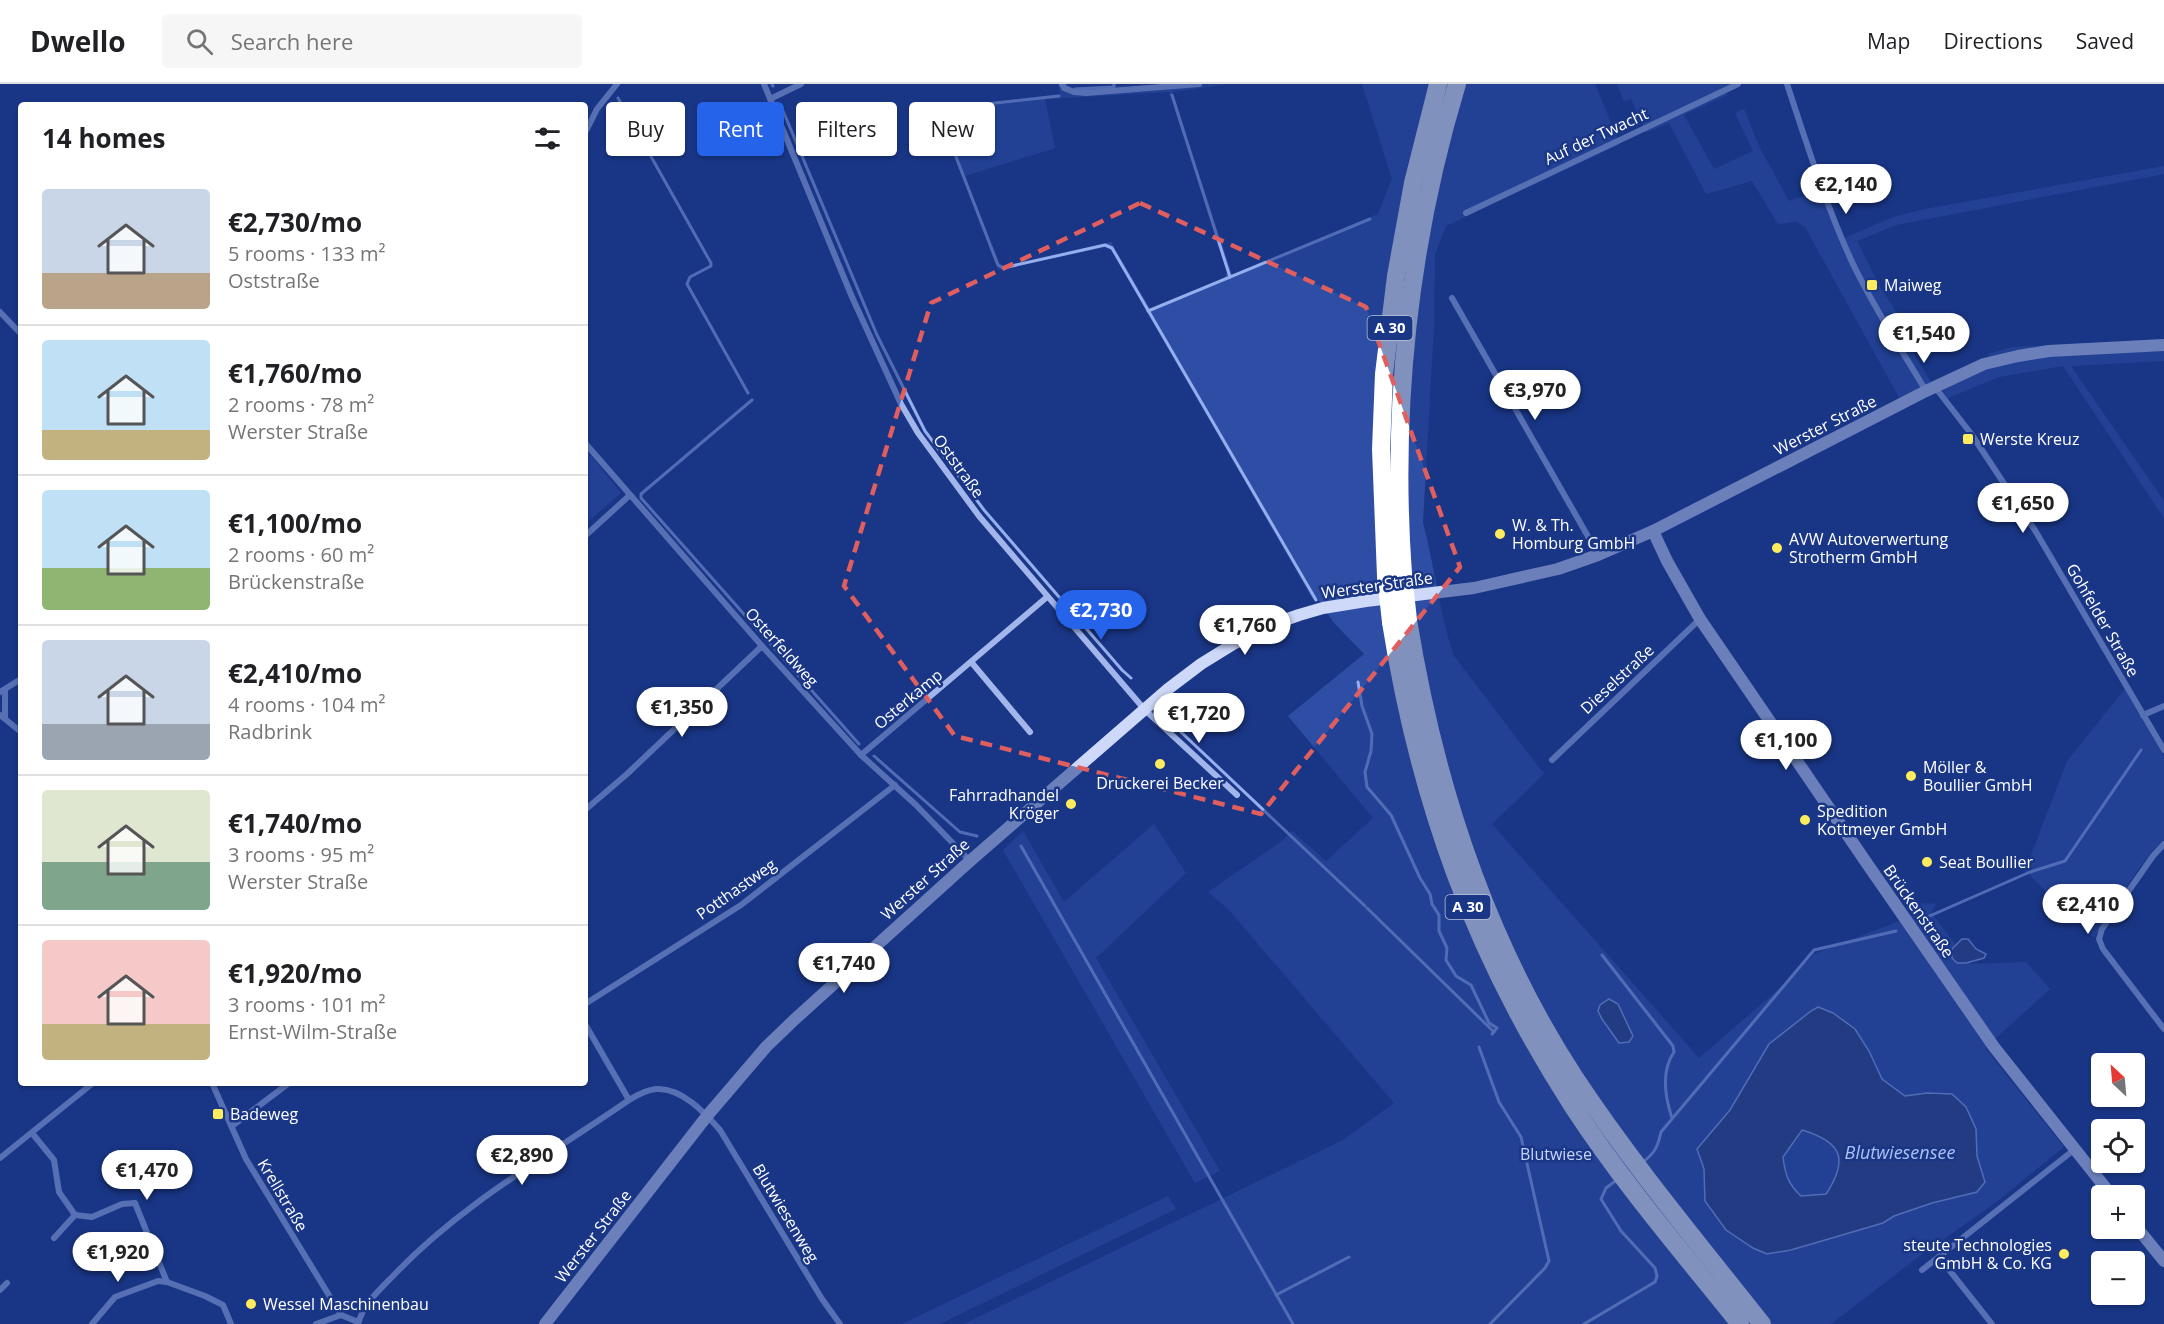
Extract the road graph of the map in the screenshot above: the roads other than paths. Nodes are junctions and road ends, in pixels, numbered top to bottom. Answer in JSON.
{"nodes":[{"id":1,"x":617,"y":84,"type":"edge"},
{"id":2,"x":764,"y":84,"type":"edge"},
{"id":3,"x":801,"y":84,"type":"edge"},
{"id":4,"x":1062,"y":84,"type":"edge"},
{"id":5,"x":1199,"y":84,"type":"edge"},
{"id":6,"x":1438,"y":84,"type":"edge"},
{"id":7,"x":1457,"y":84,"type":"edge"},
{"id":8,"x":1738,"y":84,"type":"edge"},
{"id":9,"x":1787,"y":84,"type":"edge"},
{"id":10,"x":770,"y":99,"type":"junction"},
{"id":11,"x":588,"y":127,"type":"edge"},
{"id":12,"x":1466,"y":213,"type":"dead end"},
{"id":13,"x":1452,"y":298,"type":"dead end"},
{"id":14,"x":0,"y":312,"type":"edge"},
{"id":15,"x":18,"y":331,"type":"edge"},
{"id":16,"x":2164,"y":345,"type":"edge"},
{"id":17,"x":1930,"y":389,"type":"junction"},
{"id":18,"x":588,"y":446,"type":"edge"},
{"id":19,"x":630,"y":495,"type":"junction"},
{"id":20,"x":1653,"y":531,"type":"junction"},
{"id":21,"x":588,"y":533,"type":"edge"},
{"id":22,"x":1598,"y":555,"type":"junction"},
{"id":23,"x":1394,"y":575,"type":"junction"},
{"id":24,"x":1047,"y":597,"type":"junction"},
{"id":25,"x":1700,"y":619,"type":"junction"},
{"id":26,"x":762,"y":646,"type":"junction"},
{"id":27,"x":972,"y":663,"type":"junction"},
{"id":28,"x":18,"y":681,"type":"edge"},
{"id":29,"x":2,"y":691,"type":"edge"},
{"id":30,"x":2164,"y":706,"type":"edge"},
{"id":31,"x":1145,"y":710,"type":"junction"},
{"id":32,"x":2143,"y":715,"type":"junction"},
{"id":33,"x":2,"y":716,"type":"edge"},
{"id":34,"x":18,"y":729,"type":"edge"},
{"id":35,"x":1030,"y":732,"type":"dead end"},
{"id":36,"x":2164,"y":750,"type":"edge"},
{"id":37,"x":861,"y":755,"type":"junction"},
{"id":38,"x":1552,"y":760,"type":"dead end"},
{"id":39,"x":895,"y":785,"type":"junction"},
{"id":40,"x":1236,"y":795,"type":"dead end"},
{"id":41,"x":588,"y":807,"type":"edge"},
{"id":42,"x":2164,"y":844,"type":"edge"},
{"id":43,"x":970,"y":861,"type":"junction"},
{"id":44,"x":588,"y":1002,"type":"edge"},
{"id":45,"x":588,"y":1029,"type":"edge"},
{"id":46,"x":2164,"y":1029,"type":"edge"},
{"id":47,"x":89,"y":1086,"type":"edge"},
{"id":48,"x":213,"y":1086,"type":"edge"},
{"id":49,"x":285,"y":1086,"type":"edge"},
{"id":50,"x":629,"y":1100,"type":"junction"},
{"id":51,"x":707,"y":1116,"type":"junction"},
{"id":52,"x":232,"y":1126,"type":"junction"},
{"id":53,"x":32,"y":1133,"type":"junction"},
{"id":54,"x":2075,"y":1149,"type":"junction"},
{"id":55,"x":0,"y":1158,"type":"edge"},
{"id":56,"x":1638,"y":1181,"type":"junction"},
{"id":57,"x":2103,"y":1185,"type":"edge"},
{"id":58,"x":75,"y":1215,"type":"junction"},
{"id":59,"x":54,"y":1238,"type":"dead end"},
{"id":60,"x":2145,"y":1238,"type":"edge"},
{"id":61,"x":1939,"y":1257,"type":"junction"},
{"id":62,"x":2164,"y":1261,"type":"edge"},
{"id":63,"x":1923,"y":1270,"type":"dead end"},
{"id":64,"x":167,"y":1282,"type":"junction"},
{"id":65,"x":7,"y":1283,"type":"dead end"},
{"id":66,"x":0,"y":1290,"type":"edge"},
{"id":67,"x":341,"y":1315,"type":"junction"},
{"id":68,"x":358,"y":1323,"type":"edge"},
{"id":69,"x":92,"y":1324,"type":"edge"},
{"id":70,"x":231,"y":1324,"type":"edge"},
{"id":71,"x":316,"y":1324,"type":"edge"},
{"id":72,"x":545,"y":1324,"type":"edge"},
{"id":73,"x":840,"y":1324,"type":"edge"},
{"id":74,"x":1740,"y":1324,"type":"edge"},
{"id":75,"x":1762,"y":1324,"type":"edge"},
{"id":76,"x":1992,"y":1324,"type":"edge"}],
"edges":[{"from":1,"to":11,"type":"street"},
{"from":2,"to":10,"type":"street","name":"Oststraße"},
{"from":3,"to":10,"type":"street"},
{"from":4,"to":5,"type":"street"},
{"from":6,"to":23,"type":"highway","number":"A 30"},
{"from":7,"to":23,"type":"highway","number":"A 30"},
{"from":8,"to":12,"type":"street","name":"Auf der Twacht"},
{"from":9,"to":17,"type":"street","name":"Gohfelder Straße"},
{"from":10,"to":24,"type":"street","name":"Oststraße"},
{"from":13,"to":22,"type":"street"},
{"from":14,"to":15,"type":"street"},
{"from":16,"to":17,"type":"main road","name":"Werster Straße"},
{"from":17,"to":20,"type":"main road","name":"Werster Straße"},
{"from":17,"to":32,"type":"street","name":"Gohfelder Straße"},
{"from":18,"to":19,"type":"street","name":"Osterfeldweg"},
{"from":19,"to":21,"type":"street"},
{"from":19,"to":26,"type":"street","name":"Osterfeldweg"},
{"from":20,"to":22,"type":"main road","name":"Werster Straße"},
{"from":20,"to":25,"type":"main road","name":"Brückenstraße"},
{"from":22,"to":31,"type":"main road","name":"Werster Straße"},
{"from":23,"to":56,"type":"highway","number":"A 30","bridge":true},
{"from":24,"to":27,"type":"street","name":"Osterkamp"},
{"from":24,"to":31,"type":"street","name":"Oststraße"},
{"from":25,"to":38,"type":"street","name":"Dieselstraße"},
{"from":25,"to":54,"type":"main road","name":"Brückenstraße"},
{"from":26,"to":37,"type":"street","name":"Osterfeldweg"},
{"from":26,"to":41,"type":"street"},
{"from":27,"to":35,"type":"street"},
{"from":27,"to":37,"type":"street","name":"Osterkamp"},
{"from":28,"to":29,"type":"street"},
{"from":29,"to":33,"type":"street"},
{"from":30,"to":32,"type":"street"},
{"from":31,"to":40,"type":"street","name":"Oststraße"},
{"from":31,"to":43,"type":"main road","name":"Werster Straße"},
{"from":32,"to":36,"type":"street","name":"Gohfelder Straße"},
{"from":33,"to":34,"type":"street"},
{"from":37,"to":39,"type":"street","name":"Osterfeldweg"},
{"from":39,"to":43,"type":"street","name":"Osterfeldweg"},
{"from":39,"to":44,"type":"street","name":"Potthastweg"},
{"from":42,"to":46,"type":"street"},
{"from":43,"to":51,"type":"main road","name":"Werster Straße"},
{"from":45,"to":50,"type":"street"},
{"from":47,"to":53,"type":"street"},
{"from":48,"to":52,"type":"street","name":"Krellstraße"},
{"from":49,"to":52,"type":"street"},
{"from":50,"to":51,"type":"street","name":"Blutwiesenweg"},
{"from":50,"to":68,"type":"street","name":"Blutwiesenweg"},
{"from":51,"to":72,"type":"main road","name":"Werster Straße"},
{"from":51,"to":73,"type":"street","name":"Blutwiesenweg"},
{"from":52,"to":67,"type":"street","name":"Krellstraße"},
{"from":53,"to":55,"type":"street"},
{"from":53,"to":58,"type":"street"},
{"from":54,"to":57,"type":"main road","name":"Brückenstraße"},
{"from":54,"to":61,"type":"street"},
{"from":56,"to":74,"type":"highway","number":"A 30"},
{"from":56,"to":75,"type":"highway","number":"A 30"},
{"from":58,"to":59,"type":"street"},
{"from":58,"to":64,"type":"street"},
{"from":60,"to":62,"type":"main road"},
{"from":61,"to":63,"type":"street"},
{"from":61,"to":76,"type":"street"},
{"from":64,"to":69,"type":"street"},
{"from":64,"to":70,"type":"street"},
{"from":65,"to":66,"type":"street"},
{"from":67,"to":68,"type":"street"},
{"from":67,"to":71,"type":"street"}]}
